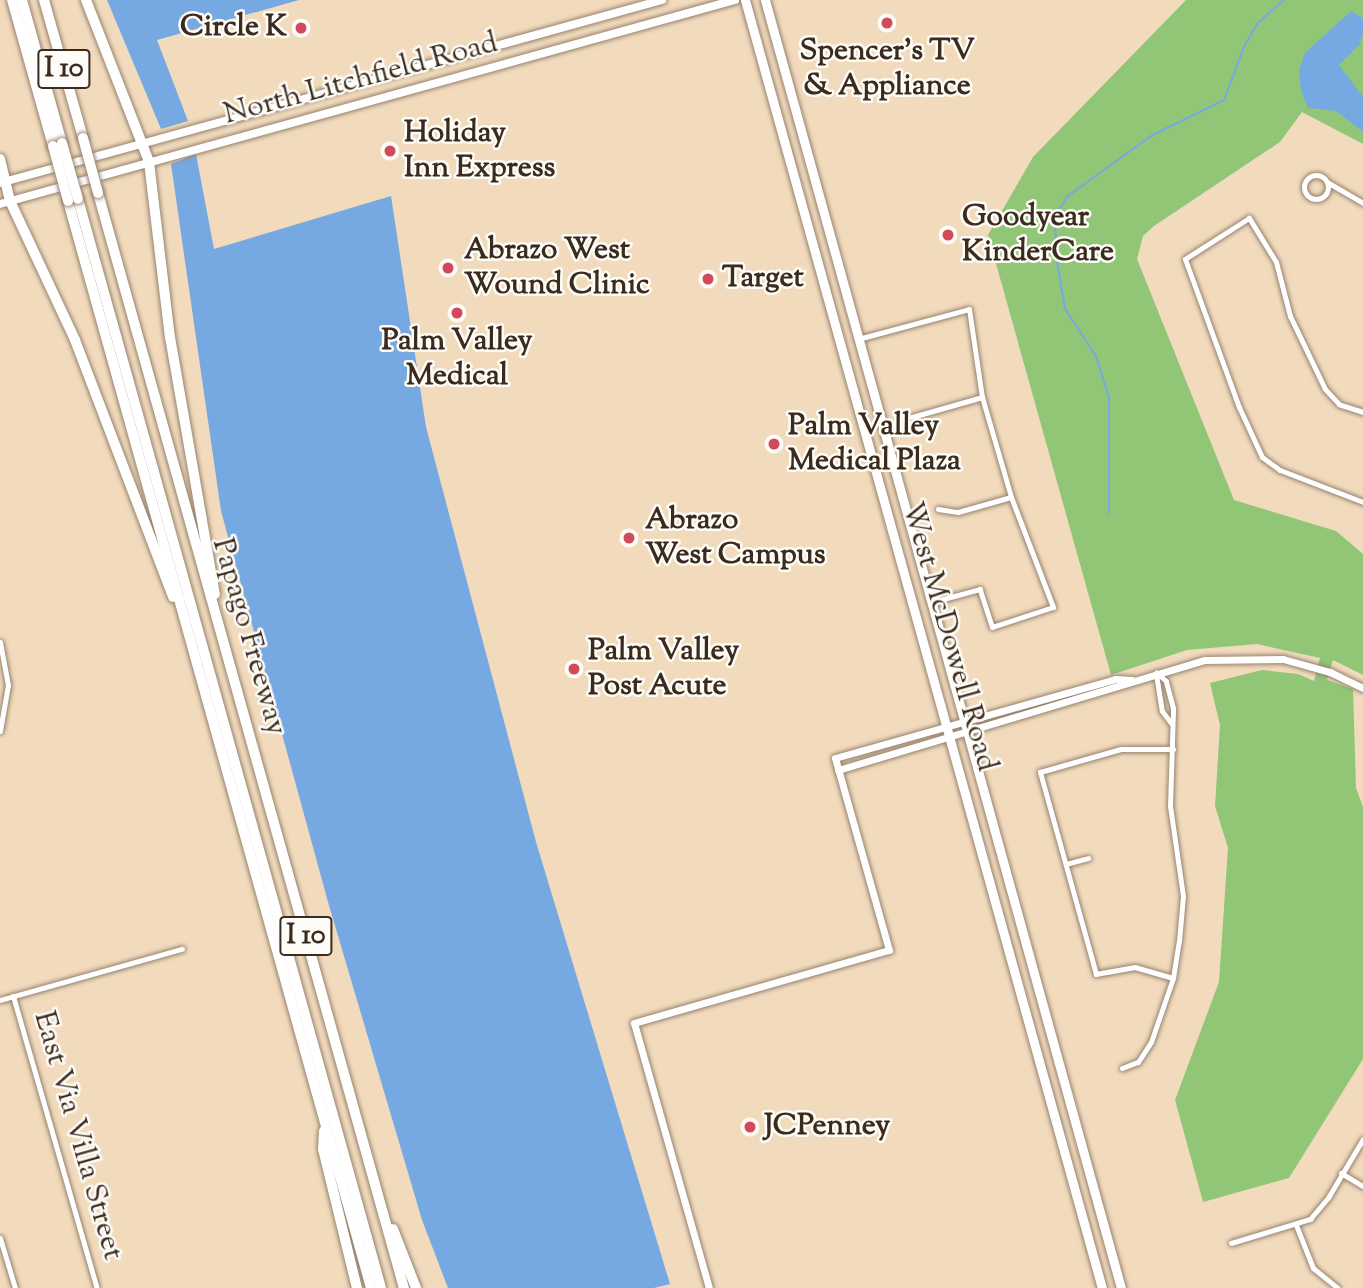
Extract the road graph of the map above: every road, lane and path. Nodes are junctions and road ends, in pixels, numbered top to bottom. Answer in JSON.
{"nodes":[{"id":1,"x":12,"y":0,"type":"edge"},
{"id":2,"x":22,"y":0,"type":"edge"},
{"id":3,"x":44,"y":0,"type":"edge"},
{"id":4,"x":86,"y":0,"type":"edge"},
{"id":5,"x":662,"y":0,"type":"edge"},
{"id":6,"x":735,"y":0,"type":"edge"},
{"id":7,"x":745,"y":0,"type":"edge"},
{"id":8,"x":765,"y":0,"type":"edge"},
{"id":9,"x":144,"y":143,"type":"junction"},
{"id":10,"x":57,"y":145,"type":"junction"},
{"id":11,"x":0,"y":159,"type":"edge"},
{"id":12,"x":149,"y":162,"type":"junction"},
{"id":13,"x":1327,"y":182,"type":"junction"},
{"id":14,"x":2,"y":183,"type":"edge"},
{"id":15,"x":1336,"y":189,"type":"junction"},
{"id":16,"x":1326,"y":194,"type":"junction"},
{"id":17,"x":819,"y":195,"type":"junction"},
{"id":18,"x":73,"y":200,"type":"junction"},
{"id":19,"x":801,"y":201,"type":"junction"},
{"id":20,"x":5,"y":202,"type":"edge"},
{"id":21,"x":1363,"y":203,"type":"edge"},
{"id":22,"x":858,"y":339,"type":"junction"},
{"id":23,"x":982,"y":397,"type":"junction"},
{"id":24,"x":1363,"y":412,"type":"edge"},
{"id":25,"x":912,"y":417,"type":"dead end"},
{"id":26,"x":1011,"y":497,"type":"junction"},
{"id":27,"x":1363,"y":502,"type":"edge"},
{"id":28,"x":938,"y":509,"type":"dead end"},
{"id":29,"x":932,"y":602,"type":"junction"},
{"id":30,"x":215,"y":611,"type":"junction"},
{"id":31,"x":188,"y":632,"type":"junction"},
{"id":32,"x":0,"y":642,"type":"edge"},
{"id":33,"x":1156,"y":672,"type":"junction"},
{"id":34,"x":1132,"y":680,"type":"junction"},
{"id":35,"x":1363,"y":688,"type":"edge"},
{"id":36,"x":965,"y":721,"type":"junction"},
{"id":37,"x":1171,"y":723,"type":"junction"},
{"id":38,"x":947,"y":725,"type":"junction"},
{"id":39,"x":0,"y":731,"type":"edge"},
{"id":40,"x":968,"y":732,"type":"junction"},
{"id":41,"x":951,"y":738,"type":"junction"},
{"id":42,"x":1173,"y":749,"type":"junction"},
{"id":43,"x":838,"y":770,"type":"junction"},
{"id":44,"x":1088,"y":858,"type":"dead end"},
{"id":45,"x":1066,"y":864,"type":"junction"},
{"id":46,"x":181,"y":949,"type":"dead end"},
{"id":47,"x":1173,"y":978,"type":"junction"},
{"id":48,"x":13,"y":996,"type":"junction"},
{"id":49,"x":0,"y":1000,"type":"edge"},
{"id":50,"x":1122,"y":1068,"type":"dead end"},
{"id":51,"x":1070,"y":1103,"type":"junction"},
{"id":52,"x":1052,"y":1107,"type":"junction"},
{"id":53,"x":325,"y":1121,"type":"junction"},
{"id":54,"x":1363,"y":1139,"type":"edge"},
{"id":55,"x":1341,"y":1173,"type":"junction"},
{"id":56,"x":1363,"y":1186,"type":"edge"},
{"id":57,"x":381,"y":1205,"type":"junction"},
{"id":58,"x":1296,"y":1225,"type":"junction"},
{"id":59,"x":0,"y":1238,"type":"edge"},
{"id":60,"x":1231,"y":1243,"type":"dead end"},
{"id":61,"x":15,"y":1288,"type":"edge"},
{"id":62,"x":97,"y":1288,"type":"edge"},
{"id":63,"x":357,"y":1288,"type":"edge"},
{"id":64,"x":371,"y":1288,"type":"edge"},
{"id":65,"x":381,"y":1288,"type":"edge"},
{"id":66,"x":404,"y":1288,"type":"edge"},
{"id":67,"x":416,"y":1288,"type":"edge"},
{"id":68,"x":709,"y":1288,"type":"edge"},
{"id":69,"x":1102,"y":1288,"type":"edge"},
{"id":70,"x":1121,"y":1288,"type":"edge"},
{"id":71,"x":1338,"y":1288,"type":"edge"}],
"edges":[{"from":1,"to":10,"type":"highway","name":"Papago Freeway","number":"I 10"},
{"from":2,"to":10,"type":"highway"},
{"from":3,"to":30,"type":"highway","name":"Papago Freeway","number":"I 10","bridge":true},
{"from":4,"to":9,"type":"highway"},
{"from":5,"to":9,"type":"main road","name":"North Litchfield Road"},
{"from":6,"to":12,"type":"main road","name":"North Litchfield Road"},
{"from":7,"to":19,"type":"main road","name":"West McDowell Road"},
{"from":8,"to":17,"type":"main road","name":"West McDowell Road"},
{"from":9,"to":12,"type":"highway"},
{"from":9,"to":14,"type":"main road","name":"North Litchfield Road"},
{"from":10,"to":18,"type":"highway","name":"Papago Freeway","number":"I 10","bridge":true},
{"from":11,"to":14,"type":"highway"},
{"from":12,"to":20,"type":"main road","name":"North Litchfield Road"},
{"from":12,"to":30,"type":"highway"},
{"from":13,"to":15,"type":"street"},
{"from":13,"to":16,"type":"street"},
{"from":13,"to":16,"type":"street"},
{"from":14,"to":20,"type":"highway"},
{"from":15,"to":16,"type":"street"},
{"from":15,"to":21,"type":"street"},
{"from":17,"to":19,"type":"main road"},
{"from":17,"to":22,"type":"main road","name":"West McDowell Road"},
{"from":18,"to":31,"type":"highway","name":"Papago Freeway","number":"I 10"},
{"from":18,"to":65,"type":"highway"},
{"from":19,"to":38,"type":"main road","name":"West McDowell Road"},
{"from":20,"to":31,"type":"highway"},
{"from":22,"to":23,"type":"street"},
{"from":22,"to":29,"type":"main road","name":"West McDowell Road"},
{"from":23,"to":25,"type":"street"},
{"from":23,"to":26,"type":"street"},
{"from":24,"to":27,"type":"street"},
{"from":26,"to":28,"type":"street"},
{"from":26,"to":29,"type":"street"},
{"from":29,"to":36,"type":"main road","name":"West McDowell Road"},
{"from":30,"to":57,"type":"highway","name":"Papago Freeway","number":"I 10"},
{"from":31,"to":53,"type":"highway","name":"Papago Freeway","number":"I 10"},
{"from":32,"to":39,"type":"street"},
{"from":33,"to":34,"type":"street"},
{"from":33,"to":35,"type":"street"},
{"from":33,"to":37,"type":"street"},
{"from":33,"to":37,"type":"street"},
{"from":34,"to":36,"type":"street"},
{"from":34,"to":40,"type":"street"},
{"from":36,"to":38,"type":"street"},
{"from":36,"to":40,"type":"main road","name":"West McDowell Road"},
{"from":37,"to":42,"type":"street"},
{"from":38,"to":41,"type":"main road","name":"West McDowell Road"},
{"from":38,"to":43,"type":"street"},
{"from":40,"to":41,"type":"street"},
{"from":40,"to":51,"type":"main road","name":"West McDowell Road"},
{"from":41,"to":43,"type":"street"},
{"from":41,"to":52,"type":"main road","name":"West McDowell Road"},
{"from":42,"to":45,"type":"street"},
{"from":42,"to":47,"type":"street"},
{"from":43,"to":68,"type":"street"},
{"from":44,"to":45,"type":"street"},
{"from":45,"to":47,"type":"street"},
{"from":46,"to":48,"type":"street"},
{"from":47,"to":50,"type":"street"},
{"from":48,"to":49,"type":"street"},
{"from":48,"to":62,"type":"street","name":"East Via Villa Street"},
{"from":51,"to":52,"type":"main road"},
{"from":51,"to":70,"type":"main road","name":"West McDowell Road"},
{"from":52,"to":69,"type":"main road","name":"West McDowell Road"},
{"from":53,"to":63,"type":"highway"},
{"from":53,"to":64,"type":"highway","name":"Papago Freeway","number":"I 10"},
{"from":54,"to":55,"type":"street"},
{"from":55,"to":56,"type":"street"},
{"from":55,"to":58,"type":"street"},
{"from":57,"to":66,"type":"highway","name":"Papago Freeway","number":"I 10"},
{"from":57,"to":67,"type":"highway"},
{"from":58,"to":60,"type":"street"},
{"from":58,"to":71,"type":"street"},
{"from":59,"to":61,"type":"street"}]}
